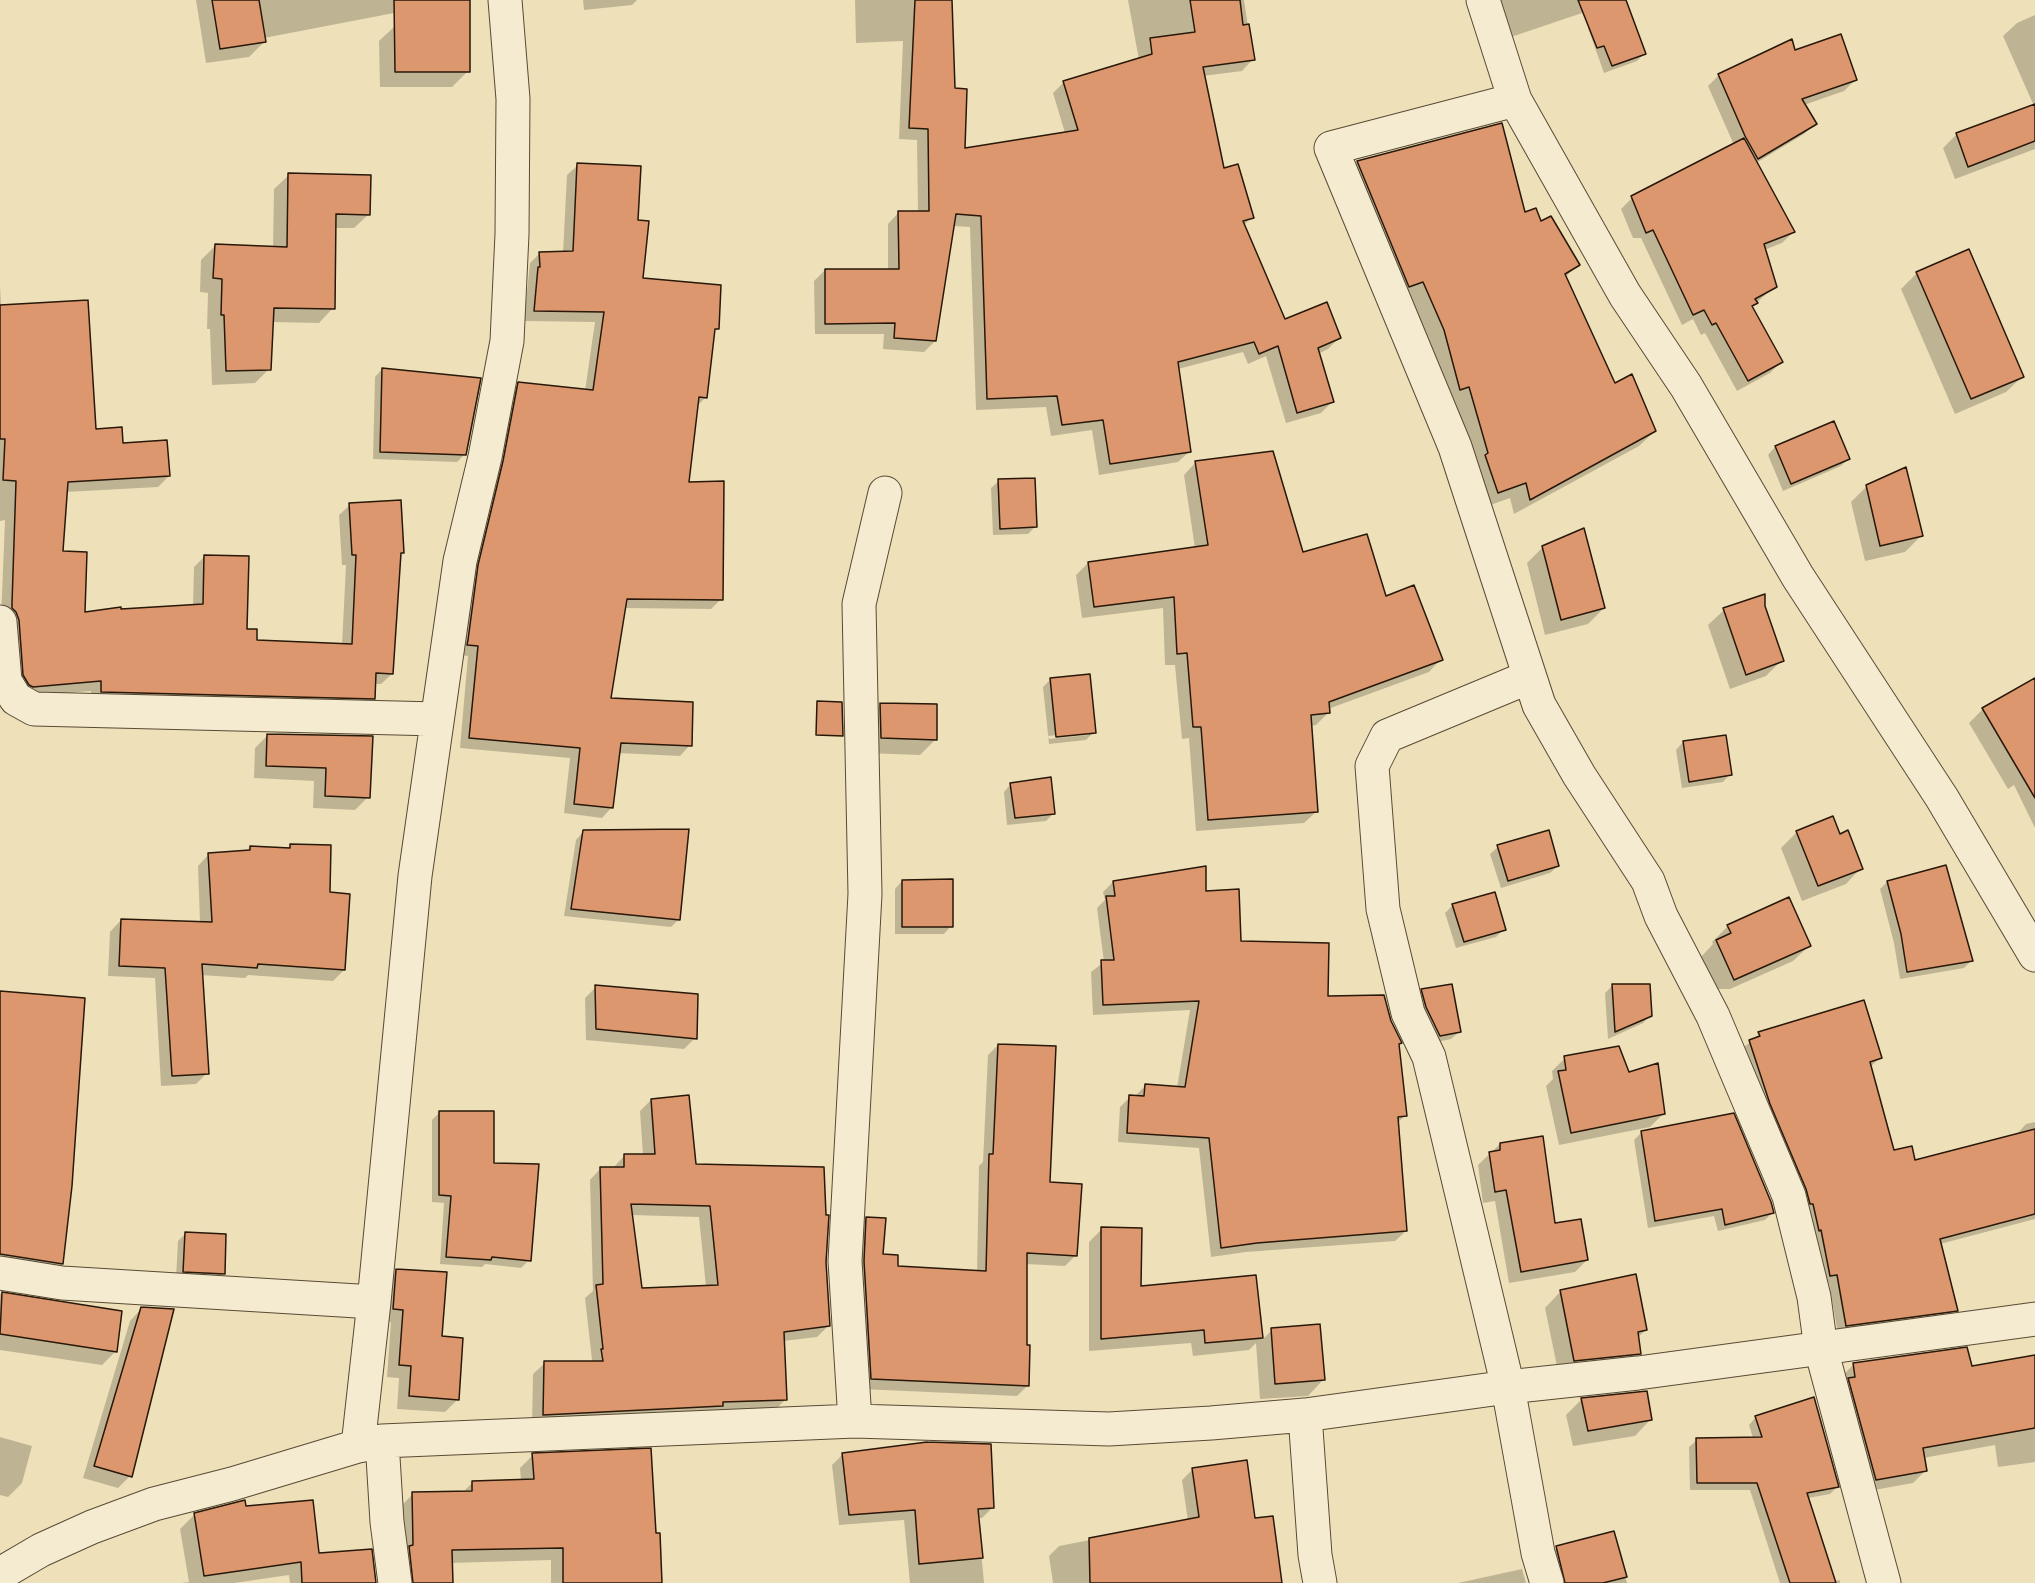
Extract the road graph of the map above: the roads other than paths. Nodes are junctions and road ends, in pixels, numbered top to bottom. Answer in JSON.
{"nodes":[{"id":1,"x":505,"y":0,"type":"edge"},
{"id":2,"x":1483,"y":0,"type":"edge"},
{"id":3,"x":1515,"y":100,"type":"junction"},
{"id":4,"x":885,"y":493,"type":"dead end"},
{"id":5,"x":0,"y":622,"type":"edge"},
{"id":6,"x":1529,"y":677,"type":"junction"},
{"id":7,"x":437,"y":720,"type":"junction"},
{"id":8,"x":2035,"y":956,"type":"edge"},
{"id":9,"x":0,"y":1273,"type":"edge"},
{"id":10,"x":374,"y":1302,"type":"junction"},
{"id":11,"x":2035,"y":1319,"type":"edge"},
{"id":12,"x":1821,"y":1349,"type":"junction"},
{"id":13,"x":1508,"y":1387,"type":"junction"},
{"id":14,"x":1305,"y":1415,"type":"junction"},
{"id":15,"x":855,"y":1421,"type":"junction"},
{"id":16,"x":370,"y":1444,"type":"junction"},
{"id":17,"x":0,"y":1574,"type":"edge"},
{"id":18,"x":395,"y":1583,"type":"edge"},
{"id":19,"x":1320,"y":1583,"type":"edge"},
{"id":20,"x":1547,"y":1583,"type":"edge"},
{"id":21,"x":1884,"y":1583,"type":"edge"}],
"edges":[{"from":1,"to":7,"type":"street"},
{"from":2,"to":3,"type":"street"},
{"from":3,"to":6,"type":"street"},
{"from":3,"to":8,"type":"street"},
{"from":4,"to":15,"type":"street"},
{"from":5,"to":7,"type":"street"},
{"from":6,"to":12,"type":"street"},
{"from":6,"to":13,"type":"street"},
{"from":7,"to":10,"type":"street"},
{"from":9,"to":10,"type":"street"},
{"from":10,"to":16,"type":"street"},
{"from":11,"to":12,"type":"street"},
{"from":12,"to":13,"type":"street"},
{"from":12,"to":21,"type":"street"},
{"from":13,"to":14,"type":"street"},
{"from":13,"to":20,"type":"street"},
{"from":14,"to":15,"type":"street"},
{"from":14,"to":19,"type":"street"},
{"from":15,"to":16,"type":"street"},
{"from":16,"to":17,"type":"street"},
{"from":16,"to":18,"type":"street"}]}
